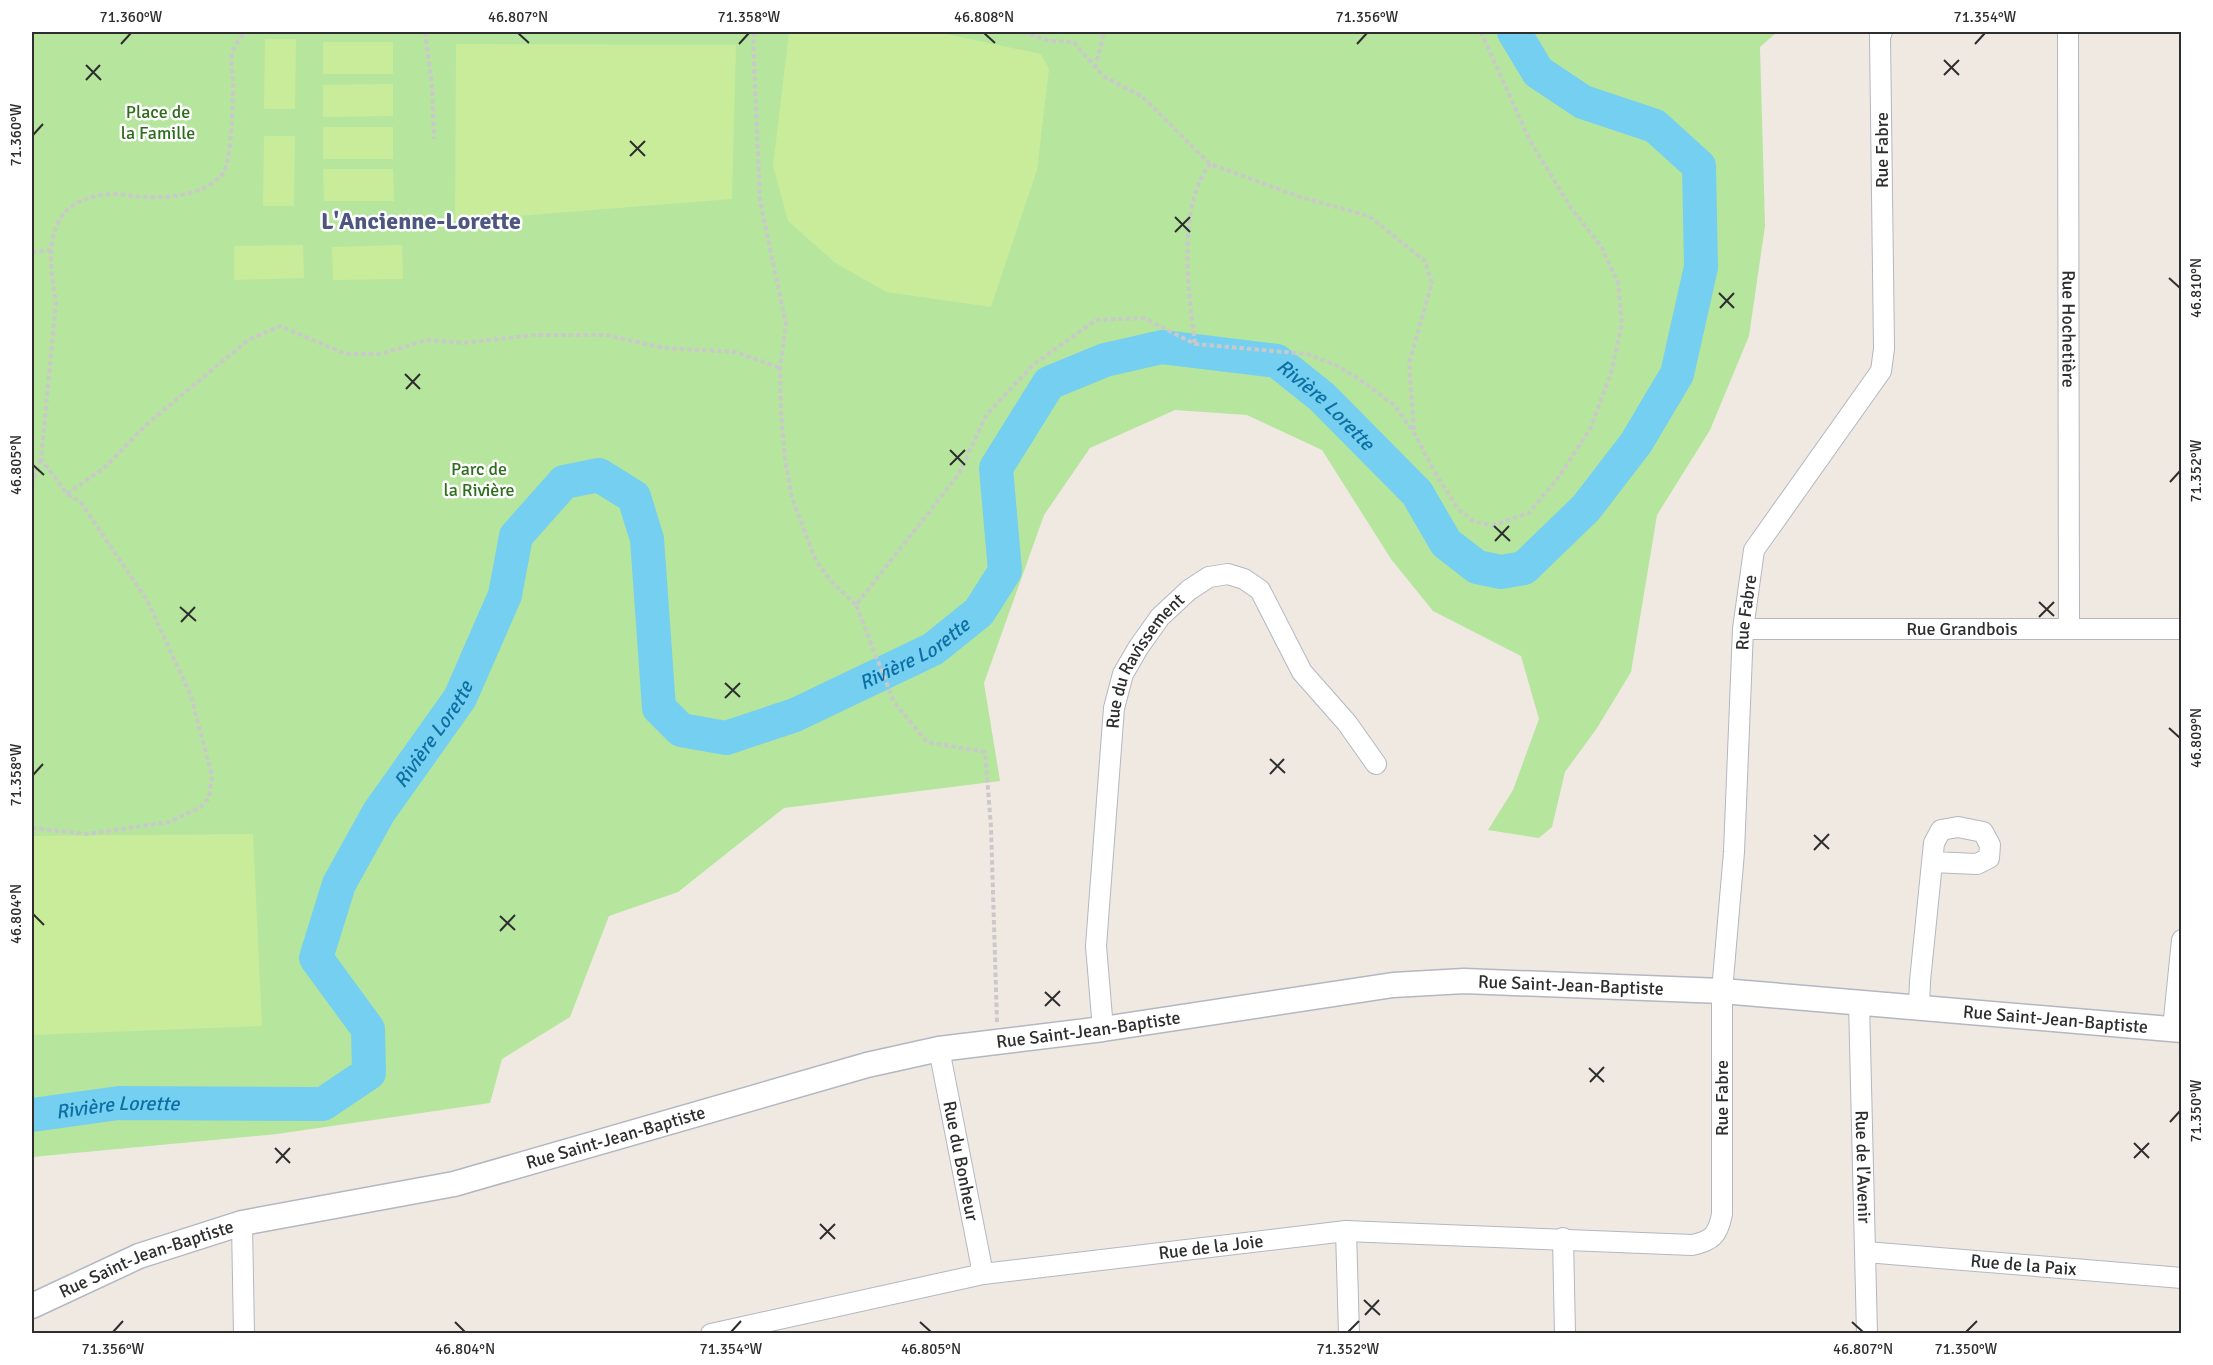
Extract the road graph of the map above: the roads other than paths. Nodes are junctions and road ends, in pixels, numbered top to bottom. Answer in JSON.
{"nodes":[{"id":1,"x":1882,"y":32,"type":"edge"},
{"id":2,"x":2068,"y":32,"type":"edge"},
{"id":3,"x":2069,"y":628,"type":"junction"},
{"id":4,"x":1743,"y":629,"type":"junction"},
{"id":5,"x":2181,"y":629,"type":"edge"},
{"id":6,"x":1376,"y":764,"type":"dead end"},
{"id":7,"x":1932,"y":862,"type":"dead end"},
{"id":8,"x":2181,"y":940,"type":"edge"},
{"id":9,"x":1722,"y":991,"type":"junction"},
{"id":10,"x":1859,"y":1002,"type":"junction"},
{"id":11,"x":1919,"y":1007,"type":"junction"},
{"id":12,"x":1103,"y":1029,"type":"junction"},
{"id":13,"x":2177,"y":1030,"type":"edge"},
{"id":14,"x":939,"y":1049,"type":"junction"},
{"id":15,"x":242,"y":1223,"type":"junction"},
{"id":16,"x":1346,"y":1231,"type":"junction"},
{"id":17,"x":1715,"y":1234,"type":"joint"},
{"id":18,"x":1563,"y":1238,"type":"junction"},
{"id":19,"x":1866,"y":1251,"type":"junction"},
{"id":20,"x":983,"y":1274,"type":"junction"},
{"id":21,"x":2181,"y":1278,"type":"edge"},
{"id":22,"x":32,"y":1306,"type":"edge"},
{"id":23,"x":244,"y":1334,"type":"edge"},
{"id":24,"x":711,"y":1334,"type":"edge"},
{"id":25,"x":1348,"y":1334,"type":"edge"},
{"id":26,"x":1565,"y":1334,"type":"edge"},
{"id":27,"x":1867,"y":1334,"type":"edge"}],
"edges":[{"from":1,"to":4,"type":"street","name":"Rue Fabre"},
{"from":2,"to":3,"type":"street","name":"Rue Hochetière"},
{"from":3,"to":4,"type":"street","name":"Rue Grandbois"},
{"from":3,"to":5,"type":"street","name":"Rue Grandbois"},
{"from":4,"to":9,"type":"street","name":"Rue Fabre"},
{"from":6,"to":12,"type":"street","name":"Rue du Ravissement"},
{"from":7,"to":11,"type":"street"},
{"from":8,"to":13,"type":"street"},
{"from":9,"to":10,"type":"street","name":"Rue Saint-Jean-Baptiste"},
{"from":9,"to":12,"type":"street","name":"Rue Saint-Jean-Baptiste"},
{"from":9,"to":17,"type":"street","name":"Rue Fabre"},
{"from":10,"to":11,"type":"street","name":"Rue Saint-Jean-Baptiste"},
{"from":10,"to":19,"type":"street","name":"Rue de l'Avenir"},
{"from":11,"to":13,"type":"street","name":"Rue Saint-Jean-Baptiste"},
{"from":12,"to":14,"type":"street","name":"Rue Saint-Jean-Baptiste"},
{"from":14,"to":15,"type":"street","name":"Rue Saint-Jean-Baptiste"},
{"from":14,"to":20,"type":"street","name":"Rue du Bonheur"},
{"from":15,"to":22,"type":"street","name":"Rue Saint-Jean-Baptiste"},
{"from":15,"to":23,"type":"street"},
{"from":16,"to":18,"type":"street","name":"Rue de la Joie"},
{"from":16,"to":20,"type":"street","name":"Rue de la Joie"},
{"from":16,"to":25,"type":"street"},
{"from":17,"to":18,"type":"street","name":"Rue de la Joie"},
{"from":18,"to":26,"type":"street"},
{"from":19,"to":21,"type":"street","name":"Rue de la Paix"},
{"from":19,"to":27,"type":"street","name":"Rue de l'Avenir"},
{"from":20,"to":24,"type":"street","name":"Rue de la Joie"}]}
